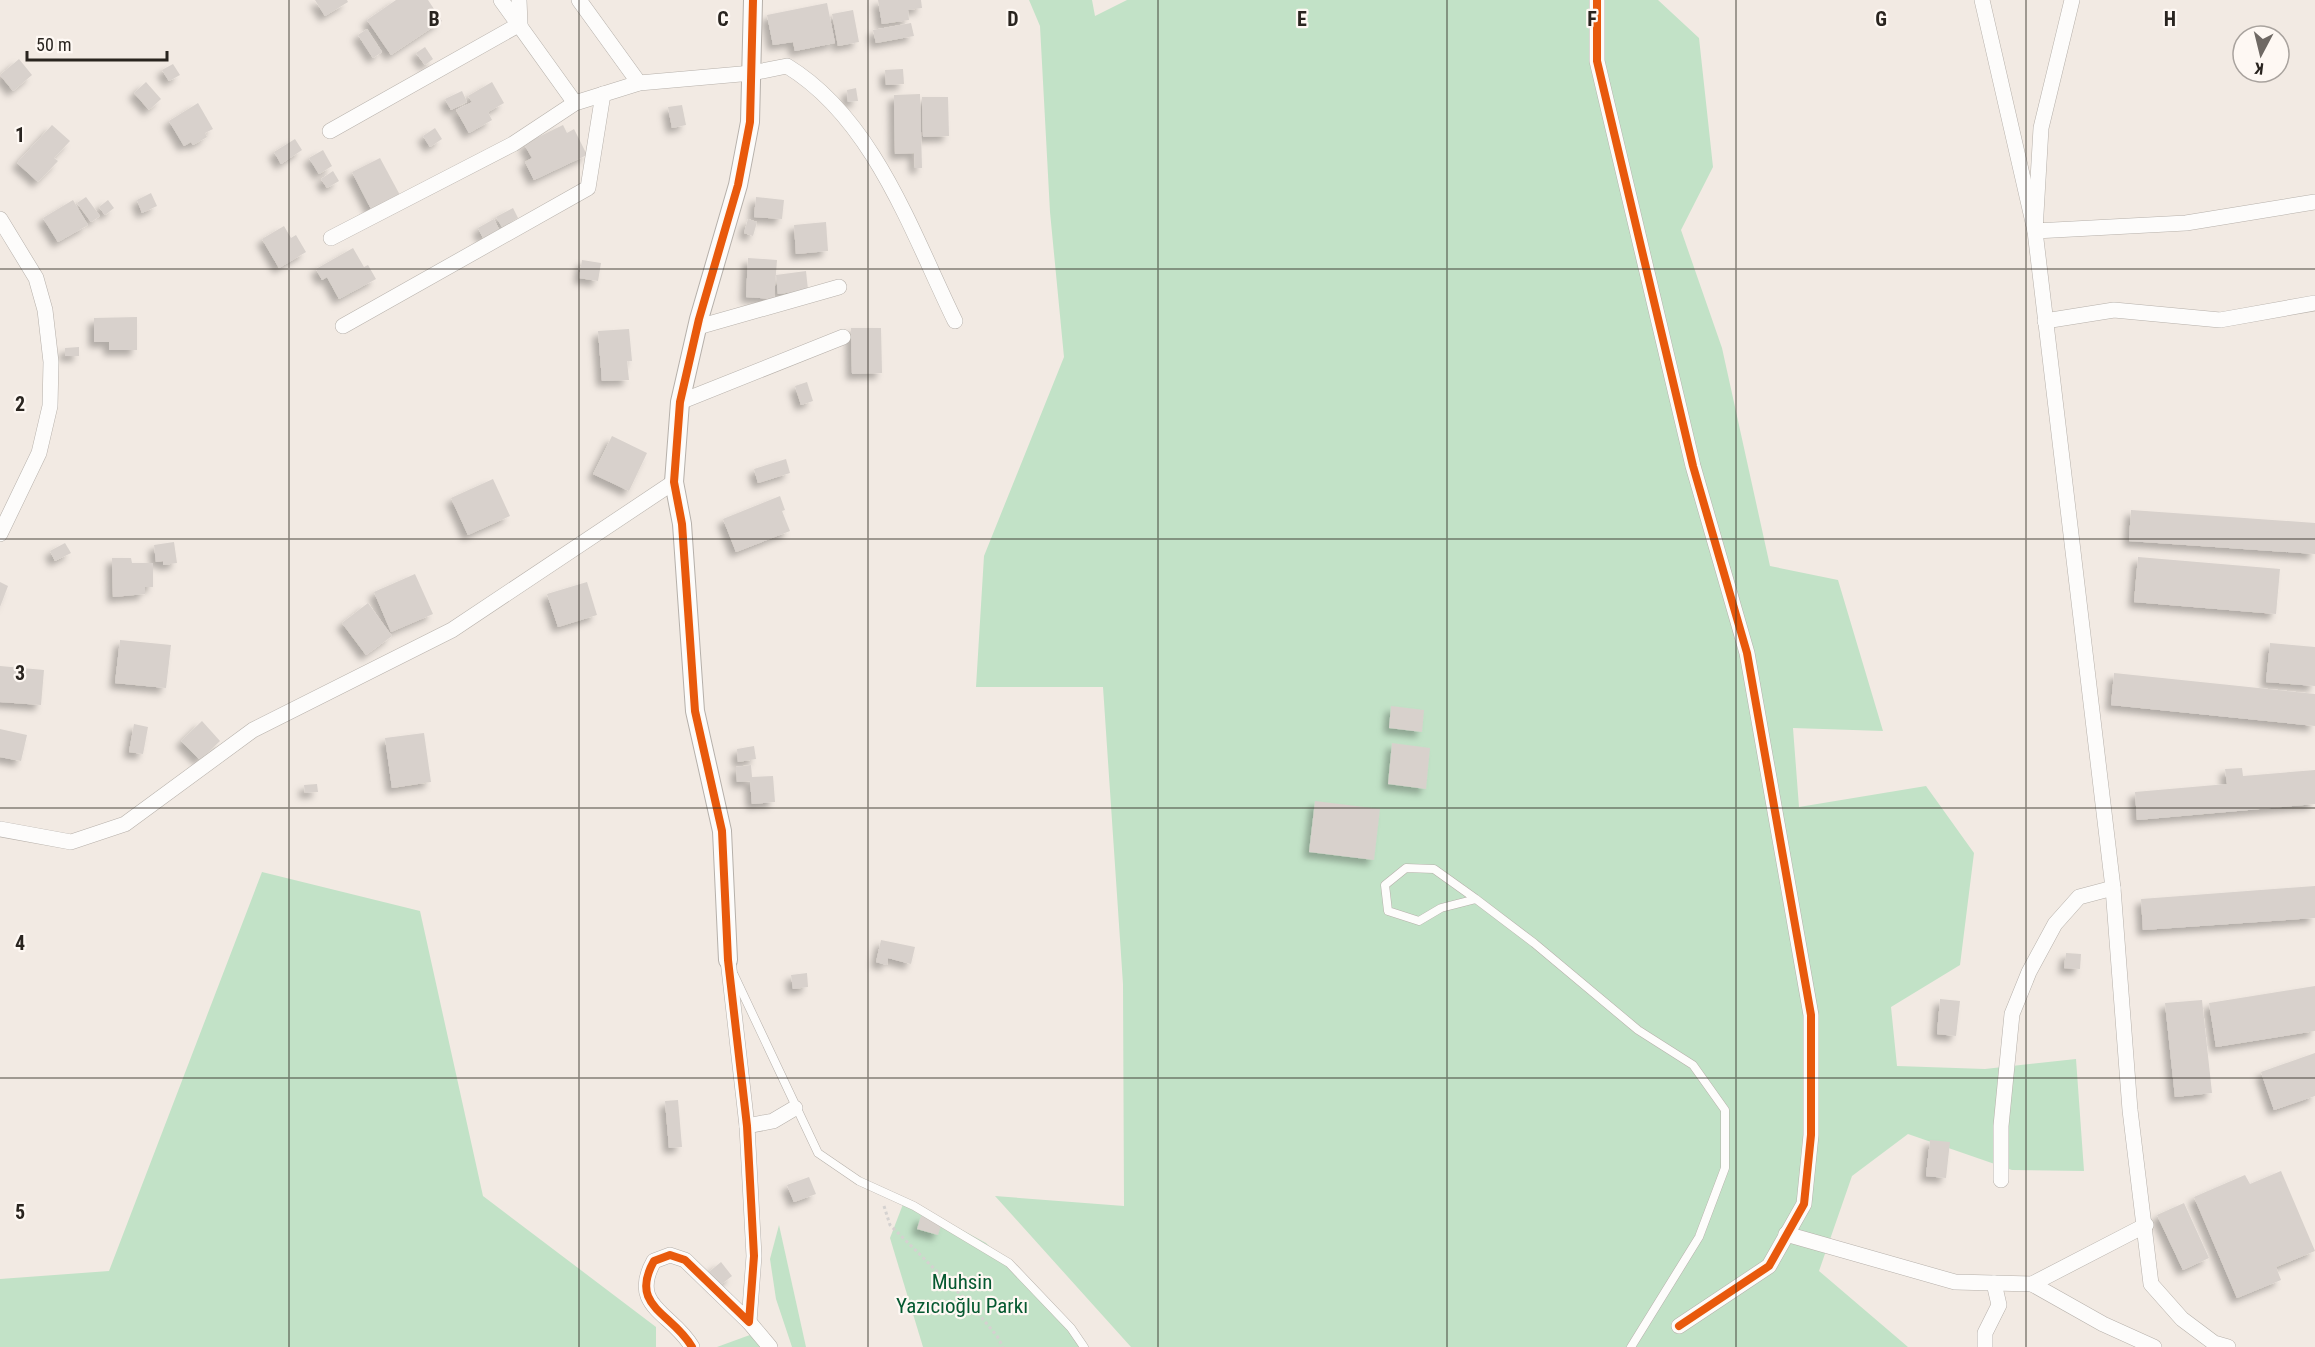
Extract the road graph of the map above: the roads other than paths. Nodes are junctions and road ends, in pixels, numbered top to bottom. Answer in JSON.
{"nodes":[{"id":1,"x":501,"y":0,"type":"edge"},
{"id":2,"x":519,"y":0,"type":"edge"},
{"id":3,"x":579,"y":0,"type":"edge"},
{"id":4,"x":753,"y":0,"type":"edge"},
{"id":5,"x":1598,"y":0,"type":"edge"},
{"id":6,"x":1982,"y":0,"type":"edge"},
{"id":7,"x":2072,"y":0,"type":"edge"},
{"id":8,"x":520,"y":24,"type":"junction"},
{"id":9,"x":752,"y":73,"type":"junction"},
{"id":10,"x":639,"y":83,"type":"junction"},
{"id":11,"x":603,"y":94,"type":"junction"},
{"id":12,"x":575,"y":103,"type":"junction"},
{"id":13,"x":330,"y":131,"type":"dead end"},
{"id":14,"x":2315,"y":202,"type":"edge"},
{"id":15,"x":0,"y":219,"type":"edge"},
{"id":16,"x":2036,"y":231,"type":"junction"},
{"id":17,"x":331,"y":238,"type":"dead end"},
{"id":18,"x":839,"y":287,"type":"dead end"},
{"id":19,"x":2315,"y":303,"type":"edge"},
{"id":20,"x":955,"y":321,"type":"dead end"},
{"id":21,"x":2045,"y":321,"type":"junction"},
{"id":22,"x":343,"y":326,"type":"dead end"},
{"id":23,"x":698,"y":327,"type":"junction"},
{"id":24,"x":843,"y":337,"type":"dead end"},
{"id":25,"x":680,"y":402,"type":"junction"},
{"id":26,"x":674,"y":482,"type":"junction"},
{"id":27,"x":0,"y":534,"type":"edge"},
{"id":28,"x":0,"y":830,"type":"edge"},
{"id":29,"x":2113,"y":888,"type":"junction"},
{"id":30,"x":1476,"y":899,"type":"junction"},
{"id":31,"x":728,"y":960,"type":"junction"},
{"id":32,"x":795,"y":1108,"type":"junction"},
{"id":33,"x":747,"y":1126,"type":"junction"},
{"id":34,"x":2001,"y":1180,"type":"dead end"},
{"id":35,"x":2146,"y":1225,"type":"junction"},
{"id":36,"x":1786,"y":1234,"type":"junction"},
{"id":37,"x":1994,"y":1283,"type":"junction"},
{"id":38,"x":2032,"y":1284,"type":"junction"},
{"id":39,"x":749,"y":1322,"type":"junction"},
{"id":40,"x":1679,"y":1326,"type":"dead end"},
{"id":41,"x":692,"y":1347,"type":"edge"},
{"id":42,"x":770,"y":1347,"type":"edge"},
{"id":43,"x":1084,"y":1347,"type":"edge"},
{"id":44,"x":1631,"y":1347,"type":"edge"},
{"id":45,"x":1985,"y":1347,"type":"edge"},
{"id":46,"x":2154,"y":1347,"type":"edge"},
{"id":47,"x":2228,"y":1347,"type":"edge"}],
"edges":[{"from":1,"to":8,"type":"street"},
{"from":2,"to":8,"type":"street"},
{"from":3,"to":10,"type":"street"},
{"from":4,"to":9,"type":"street"},
{"from":5,"to":36,"type":"street"},
{"from":6,"to":16,"type":"street"},
{"from":7,"to":16,"type":"street"},
{"from":8,"to":12,"type":"street"},
{"from":8,"to":13,"type":"street"},
{"from":9,"to":10,"type":"street"},
{"from":9,"to":20,"type":"street"},
{"from":9,"to":23,"type":"street"},
{"from":10,"to":11,"type":"street"},
{"from":11,"to":12,"type":"street"},
{"from":11,"to":22,"type":"street"},
{"from":12,"to":17,"type":"street"},
{"from":14,"to":16,"type":"street"},
{"from":15,"to":27,"type":"street"},
{"from":16,"to":21,"type":"street"},
{"from":18,"to":23,"type":"street"},
{"from":19,"to":21,"type":"street"},
{"from":21,"to":29,"type":"street"},
{"from":23,"to":25,"type":"street"},
{"from":24,"to":25,"type":"street"},
{"from":25,"to":26,"type":"street"},
{"from":26,"to":28,"type":"street"},
{"from":26,"to":31,"type":"street"},
{"from":29,"to":34,"type":"street"},
{"from":29,"to":35,"type":"street"},
{"from":30,"to":30,"type":"lane"},
{"from":30,"to":44,"type":"lane"},
{"from":31,"to":32,"type":"lane"},
{"from":31,"to":33,"type":"street"},
{"from":32,"to":33,"type":"street"},
{"from":32,"to":43,"type":"lane"},
{"from":33,"to":39,"type":"street"},
{"from":35,"to":38,"type":"street"},
{"from":35,"to":47,"type":"street"},
{"from":36,"to":37,"type":"street"},
{"from":36,"to":40,"type":"street"},
{"from":37,"to":38,"type":"street"},
{"from":37,"to":45,"type":"street"},
{"from":38,"to":46,"type":"street"},
{"from":39,"to":41,"type":"street"},
{"from":39,"to":42,"type":"street"}]}
